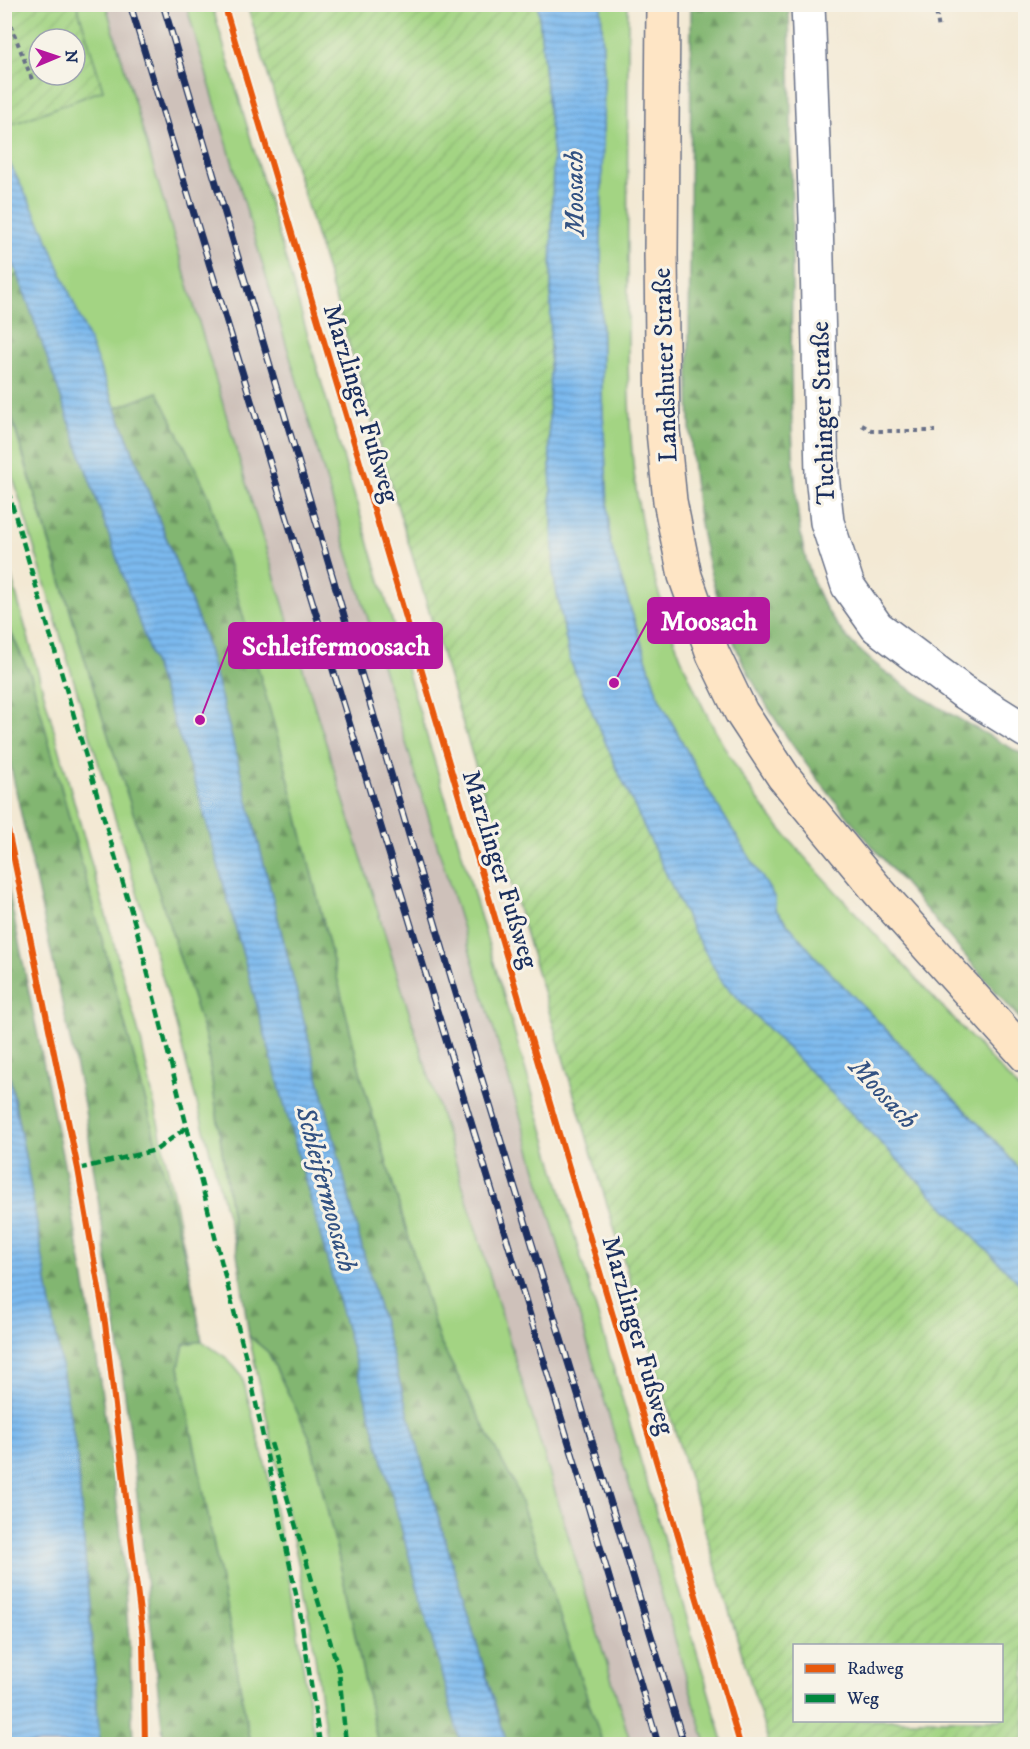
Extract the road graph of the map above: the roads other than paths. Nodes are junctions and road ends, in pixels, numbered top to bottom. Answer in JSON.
{"nodes":[{"id":1,"x":663,"y":4,"type":"edge"},
{"id":2,"x":808,"y":4,"type":"edge"},
{"id":3,"x":1026,"y":731,"type":"edge"},
{"id":4,"x":1026,"y":1056,"type":"edge"}],
"edges":[{"from":1,"to":4,"type":"main road","name":"Landshuter Straße"},
{"from":2,"to":3,"type":"street","name":"Tuchinger Straße"}]}
